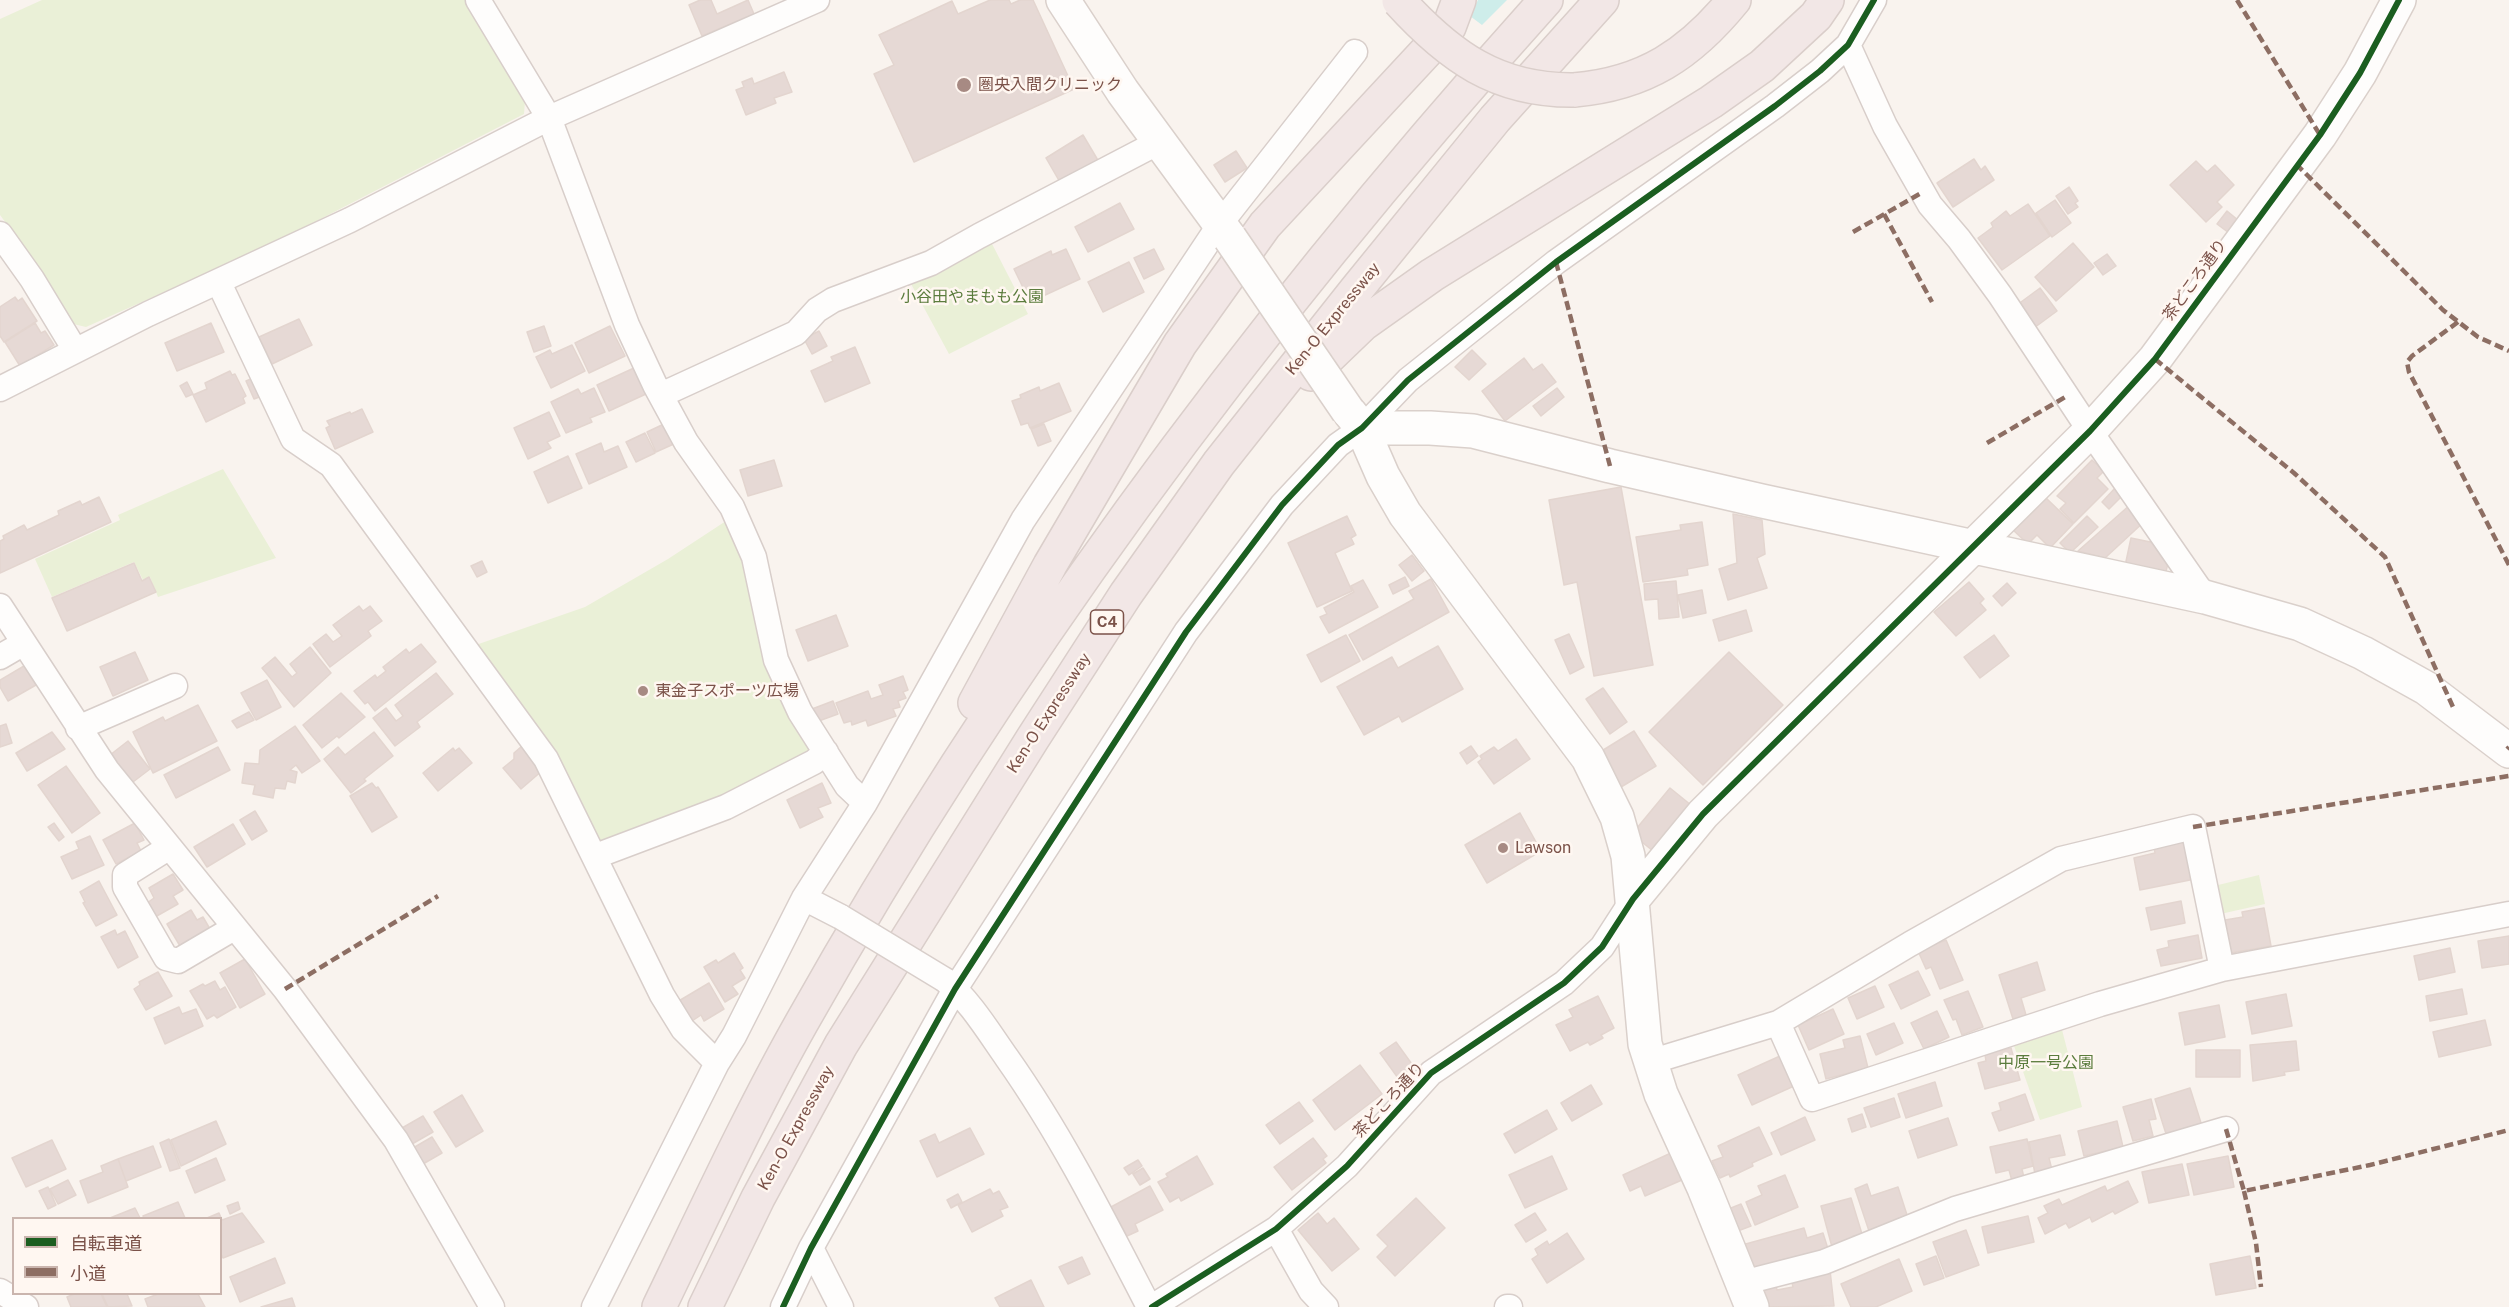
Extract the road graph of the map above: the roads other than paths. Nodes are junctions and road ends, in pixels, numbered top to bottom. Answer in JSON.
{"nodes":[{"id":1,"x":478,"y":0,"type":"edge"},
{"id":2,"x":817,"y":0,"type":"edge"},
{"id":3,"x":1064,"y":0,"type":"edge"},
{"id":4,"x":1399,"y":0,"type":"edge"},
{"id":5,"x":1459,"y":0,"type":"edge"},
{"id":6,"x":1546,"y":0,"type":"edge"},
{"id":7,"x":1602,"y":0,"type":"edge"},
{"id":8,"x":1734,"y":0,"type":"edge"},
{"id":9,"x":1827,"y":0,"type":"edge"},
{"id":10,"x":1874,"y":0,"type":"edge"},
{"id":11,"x":2399,"y":0,"type":"edge"},
{"id":12,"x":1848,"y":45,"type":"junction"},
{"id":13,"x":1355,"y":52,"type":"dead end"},
{"id":14,"x":549,"y":117,"type":"junction"},
{"id":15,"x":1160,"y":142,"type":"junction"},
{"id":16,"x":1225,"y":231,"type":"junction"},
{"id":17,"x":0,"y":234,"type":"edge"},
{"id":18,"x":219,"y":283,"type":"junction"},
{"id":19,"x":75,"y":350,"type":"junction"},
{"id":20,"x":0,"y":389,"type":"edge"},
{"id":21,"x":661,"y":395,"type":"junction"},
{"id":22,"x":1355,"y":419,"type":"junction"},
{"id":23,"x":2090,"y":431,"type":"junction"},
{"id":24,"x":1219,"y":463,"type":"junction"},
{"id":25,"x":1974,"y":545,"type":"junction"},
{"id":26,"x":2205,"y":597,"type":"junction"},
{"id":27,"x":0,"y":606,"type":"edge"},
{"id":28,"x":24,"y":643,"type":"junction"},
{"id":29,"x":0,"y":657,"type":"edge"},
{"id":30,"x":175,"y":686,"type":"dead end"},
{"id":31,"x":78,"y":728,"type":"junction"},
{"id":32,"x":2509,"y":751,"type":"edge"},
{"id":33,"x":825,"y":752,"type":"junction"},
{"id":34,"x":865,"y":803,"type":"junction"},
{"id":35,"x":168,"y":848,"type":"junction"},
{"id":36,"x":596,"y":856,"type":"junction"},
{"id":37,"x":804,"y":898,"type":"junction"},
{"id":38,"x":1633,"y":899,"type":"junction"},
{"id":39,"x":2509,"y":914,"type":"edge"},
{"id":40,"x":234,"y":928,"type":"junction"},
{"id":41,"x":2222,"y":969,"type":"junction"},
{"id":42,"x":950,"y":984,"type":"junction"},
{"id":43,"x":1778,"y":1023,"type":"junction"},
{"id":44,"x":801,"y":1024,"type":"junction"},
{"id":45,"x":1650,"y":1062,"type":"junction"},
{"id":46,"x":717,"y":1063,"type":"junction"},
{"id":47,"x":2226,"y":1129,"type":"dead end"},
{"id":48,"x":1276,"y":1229,"type":"junction"},
{"id":49,"x":811,"y":1248,"type":"junction"},
{"id":50,"x":0,"y":1291,"type":"edge"},
{"id":51,"x":1747,"y":1295,"type":"edge"},
{"id":52,"x":26,"y":1307,"type":"edge"},
{"id":53,"x":492,"y":1307,"type":"edge"},
{"id":54,"x":594,"y":1307,"type":"edge"},
{"id":55,"x":659,"y":1307,"type":"edge"},
{"id":56,"x":705,"y":1307,"type":"edge"},
{"id":57,"x":783,"y":1307,"type":"edge"},
{"id":58,"x":841,"y":1307,"type":"edge"},
{"id":59,"x":1151,"y":1307,"type":"edge"},
{"id":60,"x":1326,"y":1307,"type":"edge"}],
"edges":[{"from":1,"to":14,"type":"street"},
{"from":2,"to":14,"type":"street"},
{"from":3,"to":15,"type":"street"},
{"from":4,"to":8,"type":"highway","bridge":true},
{"from":5,"to":44,"type":"highway"},
{"from":6,"to":44,"type":"highway","number":"C4"},
{"from":7,"to":24,"type":"highway","name":"Ken-O Expressway","number":"C4"},
{"from":9,"to":24,"type":"highway"},
{"from":10,"to":12,"type":"street"},
{"from":11,"to":23,"type":"street","name":"茶どころ通り"},
{"from":12,"to":22,"type":"street"},
{"from":12,"to":23,"type":"street"},
{"from":13,"to":16,"type":"street"},
{"from":14,"to":18,"type":"street"},
{"from":14,"to":21,"type":"street"},
{"from":15,"to":16,"type":"street"},
{"from":15,"to":21,"type":"street"},
{"from":16,"to":22,"type":"street","bridge":true},
{"from":16,"to":34,"type":"street"},
{"from":17,"to":19,"type":"street"},
{"from":18,"to":19,"type":"street"},
{"from":18,"to":36,"type":"street"},
{"from":19,"to":20,"type":"street"},
{"from":21,"to":33,"type":"street"},
{"from":22,"to":25,"type":"street"},
{"from":22,"to":38,"type":"street"},
{"from":22,"to":42,"type":"street"},
{"from":23,"to":25,"type":"street","name":"茶どころ通り"},
{"from":23,"to":26,"type":"street"},
{"from":24,"to":56,"type":"highway","name":"Ken-O Expressway","number":"C4"},
{"from":25,"to":26,"type":"street"},
{"from":25,"to":38,"type":"street","name":"茶どころ通り"},
{"from":26,"to":32,"type":"street"},
{"from":27,"to":28,"type":"street"},
{"from":28,"to":29,"type":"street"},
{"from":28,"to":31,"type":"street"},
{"from":30,"to":31,"type":"street"},
{"from":31,"to":35,"type":"street"},
{"from":33,"to":34,"type":"street"},
{"from":33,"to":36,"type":"street"},
{"from":34,"to":37,"type":"street"},
{"from":35,"to":40,"type":"street"},
{"from":35,"to":40,"type":"street"},
{"from":36,"to":46,"type":"street"},
{"from":37,"to":42,"type":"street","bridge":true},
{"from":37,"to":46,"type":"street"},
{"from":38,"to":45,"type":"street"},
{"from":38,"to":48,"type":"street","name":"茶どころ通り"},
{"from":39,"to":41,"type":"street"},
{"from":40,"to":53,"type":"street"},
{"from":41,"to":43,"type":"street"},
{"from":41,"to":43,"type":"street"},
{"from":42,"to":49,"type":"street"},
{"from":42,"to":59,"type":"street"},
{"from":43,"to":45,"type":"street"},
{"from":44,"to":55,"type":"highway","number":"C4"},
{"from":45,"to":51,"type":"street"},
{"from":46,"to":54,"type":"street"},
{"from":47,"to":51,"type":"street"},
{"from":48,"to":59,"type":"street","name":"茶どころ通り"},
{"from":48,"to":60,"type":"street"},
{"from":49,"to":57,"type":"street"},
{"from":49,"to":58,"type":"street"},
{"from":50,"to":52,"type":"street"}]}
